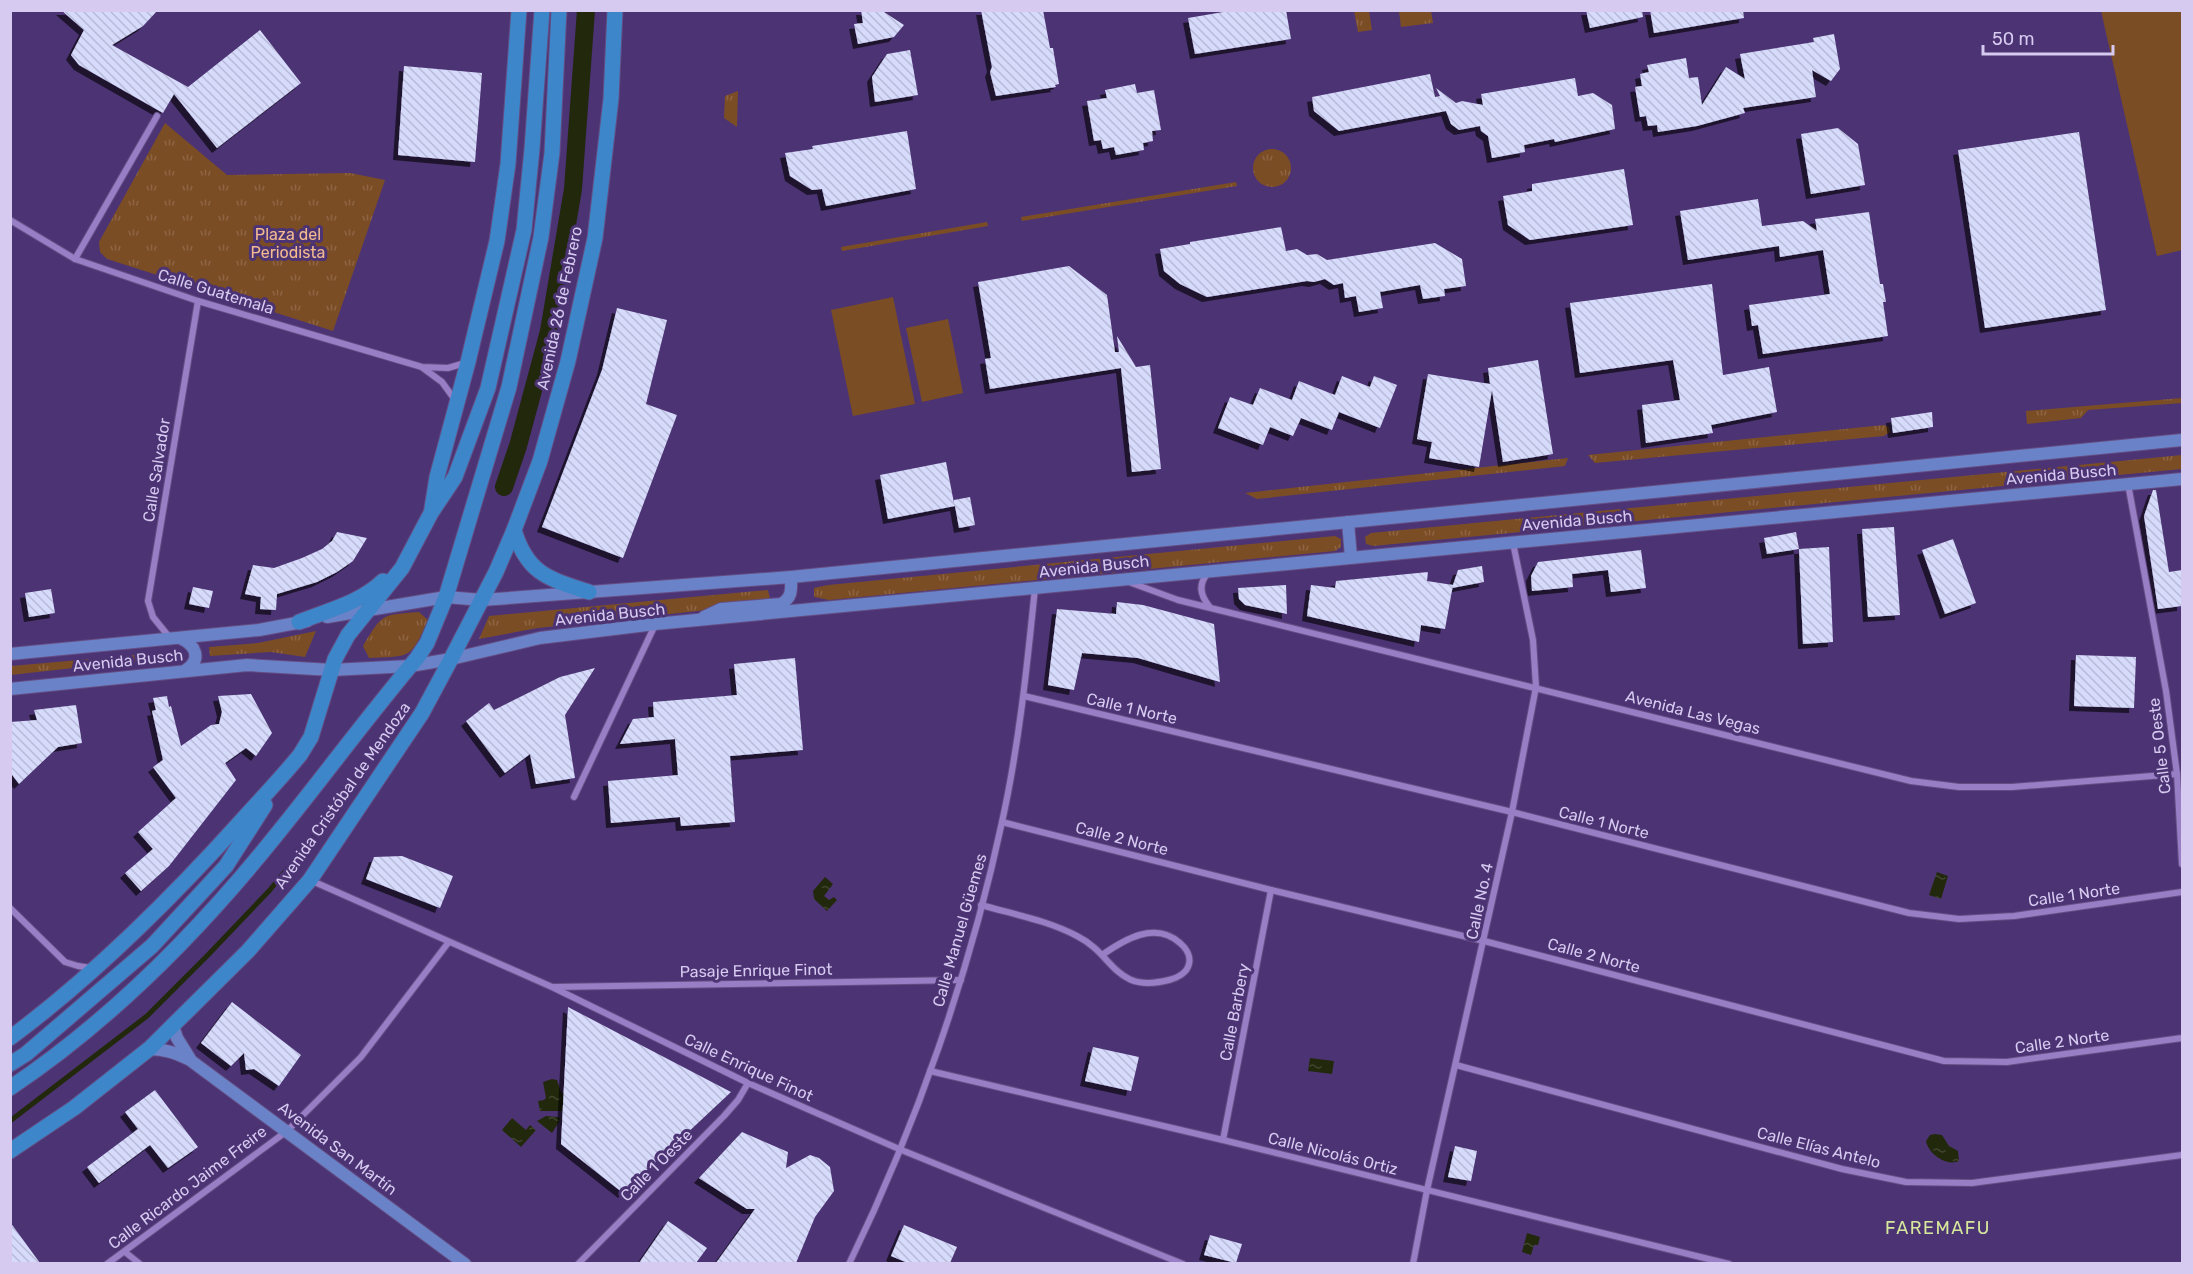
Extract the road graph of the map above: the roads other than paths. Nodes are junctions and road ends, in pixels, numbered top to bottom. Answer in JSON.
{"nodes":[{"id":1,"x":519,"y":10,"type":"edge"},
{"id":2,"x":542,"y":10,"type":"edge"},
{"id":3,"x":559,"y":10,"type":"edge"},
{"id":4,"x":615,"y":10,"type":"edge"},
{"id":5,"x":157,"y":116,"type":"dead end"},
{"id":6,"x":10,"y":220,"type":"edge"},
{"id":7,"x":75,"y":259,"type":"junction"},
{"id":8,"x":198,"y":301,"type":"junction"},
{"id":9,"x":468,"y":362,"type":"junction"},
{"id":10,"x":422,"y":367,"type":"junction"},
{"id":11,"x":458,"y":405,"type":"junction"},
{"id":12,"x":2182,"y":440,"type":"edge"},
{"id":13,"x":2182,"y":479,"type":"edge"},
{"id":14,"x":2128,"y":484,"type":"junction"},
{"id":15,"x":431,"y":513,"type":"junction"},
{"id":16,"x":1348,"y":522,"type":"junction"},
{"id":17,"x":514,"y":530,"type":"junction"},
{"id":18,"x":1513,"y":542,"type":"junction"},
{"id":19,"x":1351,"y":557,"type":"junction"},
{"id":20,"x":406,"y":561,"type":"junction"},
{"id":21,"x":1210,"y":570,"type":"junction"},
{"id":22,"x":791,"y":577,"type":"junction"},
{"id":23,"x":1122,"y":580,"type":"junction"},
{"id":24,"x":1035,"y":588,"type":"junction"},
{"id":25,"x":589,"y":592,"type":"junction"},
{"id":26,"x":446,"y":597,"type":"junction"},
{"id":27,"x":482,"y":600,"type":"junction"},
{"id":28,"x":1209,"y":607,"type":"junction"},
{"id":29,"x":371,"y":608,"type":"junction"},
{"id":30,"x":695,"y":621,"type":"junction"},
{"id":31,"x":299,"y":622,"type":"junction"},
{"id":32,"x":655,"y":624,"type":"junction"},
{"id":33,"x":175,"y":638,"type":"junction"},
{"id":34,"x":10,"y":654,"type":"edge"},
{"id":35,"x":451,"y":659,"type":"junction"},
{"id":36,"x":410,"y":666,"type":"junction"},
{"id":37,"x":186,"y":670,"type":"junction"},
{"id":38,"x":332,"y":670,"type":"junction"},
{"id":39,"x":1536,"y":687,"type":"junction"},
{"id":40,"x":10,"y":689,"type":"edge"},
{"id":41,"x":1024,"y":696,"type":"junction"},
{"id":42,"x":288,"y":770,"type":"junction"},
{"id":43,"x":2177,"y":774,"type":"junction"},
{"id":44,"x":574,"y":797,"type":"dead end"},
{"id":45,"x":1512,"y":812,"type":"junction"},
{"id":46,"x":1002,"y":822,"type":"junction"},
{"id":47,"x":2182,"y":864,"type":"edge"},
{"id":48,"x":310,"y":880,"type":"junction"},
{"id":49,"x":1271,"y":890,"type":"junction"},
{"id":50,"x":2182,"y":892,"type":"edge"},
{"id":51,"x":981,"y":905,"type":"junction"},
{"id":52,"x":10,"y":908,"type":"edge"},
{"id":53,"x":1484,"y":941,"type":"junction"},
{"id":54,"x":448,"y":943,"type":"junction"},
{"id":55,"x":1102,"y":955,"type":"junction"},
{"id":56,"x":94,"y":968,"type":"junction"},
{"id":57,"x":114,"y":979,"type":"junction"},
{"id":58,"x":961,"y":980,"type":"junction"},
{"id":59,"x":552,"y":987,"type":"junction"},
{"id":60,"x":58,"y":999,"type":"junction"},
{"id":61,"x":173,"y":1026,"type":"junction"},
{"id":62,"x":10,"y":1038,"type":"edge"},
{"id":63,"x":2182,"y":1038,"type":"edge"},
{"id":64,"x":38,"y":1044,"type":"junction"},
{"id":65,"x":149,"y":1049,"type":"junction"},
{"id":66,"x":190,"y":1060,"type":"junction"},
{"id":67,"x":10,"y":1064,"type":"edge"},
{"id":68,"x":1456,"y":1065,"type":"junction"},
{"id":69,"x":930,"y":1071,"type":"junction"},
{"id":70,"x":748,"y":1083,"type":"junction"},
{"id":71,"x":10,"y":1088,"type":"edge"},
{"id":72,"x":287,"y":1131,"type":"junction"},
{"id":73,"x":1223,"y":1140,"type":"junction"},
{"id":74,"x":898,"y":1149,"type":"junction"},
{"id":75,"x":10,"y":1151,"type":"edge"},
{"id":76,"x":2182,"y":1155,"type":"edge"},
{"id":77,"x":1427,"y":1190,"type":"junction"},
{"id":78,"x":125,"y":1252,"type":"junction"},
{"id":79,"x":107,"y":1263,"type":"edge"},
{"id":80,"x":140,"y":1263,"type":"edge"},
{"id":81,"x":465,"y":1263,"type":"edge"},
{"id":82,"x":578,"y":1263,"type":"edge"},
{"id":83,"x":849,"y":1263,"type":"edge"},
{"id":84,"x":1183,"y":1263,"type":"edge"},
{"id":85,"x":1413,"y":1263,"type":"edge"},
{"id":86,"x":1729,"y":1263,"type":"edge"}],
"edges":[{"from":1,"to":9,"type":"main road"},
{"from":2,"to":15,"type":"main road"},
{"from":3,"to":26,"type":"main road","name":"Avenida 26 de Febrero"},
{"from":4,"to":17,"type":"main road","name":"Avenida 26 de Febrero"},
{"from":5,"to":7,"type":"street"},
{"from":6,"to":7,"type":"street","name":"Calle Guatemala"},
{"from":7,"to":8,"type":"street","name":"Calle Guatemala"},
{"from":8,"to":10,"type":"street","name":"Calle Guatemala"},
{"from":8,"to":33,"type":"street","name":"Calle Salvador"},
{"from":9,"to":10,"type":"street","name":"Calle Guatemala"},
{"from":9,"to":11,"type":"main road"},
{"from":10,"to":11,"type":"street","name":"Calle Guatemala"},
{"from":11,"to":15,"type":"main road"},
{"from":12,"to":16,"type":"main road","name":"Avenida Busch"},
{"from":13,"to":14,"type":"main road","name":"Avenida Busch"},
{"from":14,"to":18,"type":"main road","name":"Avenida Busch"},
{"from":14,"to":43,"type":"street","name":"Calle 5 Oeste"},
{"from":15,"to":20,"type":"main road"},
{"from":16,"to":19,"type":"main road"},
{"from":16,"to":22,"type":"main road","name":"Avenida Busch"},
{"from":17,"to":25,"type":"main road"},
{"from":17,"to":27,"type":"main road","name":"Avenida 26 de Febrero"},
{"from":18,"to":19,"type":"main road","name":"Avenida Busch"},
{"from":18,"to":39,"type":"street","name":"Calle No. 4"},
{"from":19,"to":21,"type":"main road","name":"Avenida Busch"},
{"from":20,"to":29,"type":"main road"},
{"from":20,"to":31,"type":"main road"},
{"from":21,"to":23,"type":"main road","name":"Avenida Busch"},
{"from":21,"to":28,"type":"street"},
{"from":22,"to":25,"type":"main road","name":"Avenida Busch"},
{"from":22,"to":30,"type":"main road"},
{"from":23,"to":24,"type":"main road","name":"Avenida Busch"},
{"from":23,"to":28,"type":"street","name":"Avenida Las Vegas"},
{"from":24,"to":30,"type":"main road","name":"Avenida Busch"},
{"from":24,"to":41,"type":"street","name":"Calle Manuel Güemes"},
{"from":25,"to":27,"type":"main road","name":"Avenida Busch"},
{"from":26,"to":27,"type":"main road","name":"Avenida Busch"},
{"from":26,"to":29,"type":"main road","name":"Avenida Busch"},
{"from":26,"to":36,"type":"main road","name":"Avenida Cristóbal de Mendoza"},
{"from":27,"to":35,"type":"main road","name":"Avenida Cristóbal de Mendoza"},
{"from":28,"to":39,"type":"street","name":"Avenida Las Vegas"},
{"from":29,"to":31,"type":"main road","name":"Avenida Busch"},
{"from":29,"to":38,"type":"main road"},
{"from":30,"to":32,"type":"main road","name":"Avenida Busch"},
{"from":31,"to":33,"type":"main road","name":"Avenida Busch"},
{"from":32,"to":35,"type":"main road","name":"Avenida Busch"},
{"from":32,"to":44,"type":"street"},
{"from":33,"to":34,"type":"main road","name":"Avenida Busch"},
{"from":33,"to":37,"type":"main road"},
{"from":35,"to":36,"type":"main road","name":"Avenida Busch"},
{"from":35,"to":48,"type":"main road","name":"Avenida Cristóbal de Mendoza"},
{"from":36,"to":38,"type":"main road","name":"Avenida Busch"},
{"from":36,"to":71,"type":"main road","name":"Avenida Cristóbal de Mendoza"},
{"from":37,"to":38,"type":"main road","name":"Avenida Busch"},
{"from":37,"to":40,"type":"main road","name":"Avenida Busch"},
{"from":38,"to":42,"type":"main road"},
{"from":39,"to":43,"type":"street","name":"Avenida Las Vegas"},
{"from":39,"to":45,"type":"street","name":"Calle No. 4"},
{"from":41,"to":45,"type":"street","name":"Calle 1 Norte"},
{"from":41,"to":46,"type":"street","name":"Calle Manuel Güemes"},
{"from":42,"to":56,"type":"main road"},
{"from":42,"to":57,"type":"main road"},
{"from":43,"to":47,"type":"street","name":"Calle 5 Oeste"},
{"from":45,"to":50,"type":"street","name":"Calle 1 Norte"},
{"from":45,"to":53,"type":"street","name":"Calle No. 4"},
{"from":46,"to":49,"type":"street","name":"Calle 2 Norte"},
{"from":46,"to":51,"type":"street","name":"Calle Manuel Güemes"},
{"from":48,"to":54,"type":"street","name":"Calle Enrique Finot"},
{"from":48,"to":61,"type":"main road","name":"Avenida Cristóbal de Mendoza"},
{"from":49,"to":53,"type":"street","name":"Calle 2 Norte"},
{"from":49,"to":73,"type":"street","name":"Calle Barbery"},
{"from":51,"to":55,"type":"street"},
{"from":51,"to":58,"type":"street","name":"Calle Manuel Güemes"},
{"from":52,"to":56,"type":"street"},
{"from":53,"to":63,"type":"street","name":"Calle 2 Norte"},
{"from":53,"to":68,"type":"street","name":"Calle No. 4"},
{"from":54,"to":59,"type":"street","name":"Calle Enrique Finot"},
{"from":54,"to":72,"type":"street","name":"Calle Ricardo Jaime Freire"},
{"from":55,"to":55,"type":"street"},
{"from":56,"to":60,"type":"main road"},
{"from":57,"to":60,"type":"main road"},
{"from":57,"to":64,"type":"main road"},
{"from":58,"to":59,"type":"street","name":"Pasaje Enrique Finot"},
{"from":58,"to":69,"type":"street","name":"Calle Manuel Güemes"},
{"from":59,"to":70,"type":"street","name":"Calle Enrique Finot"},
{"from":60,"to":62,"type":"main road"},
{"from":60,"to":64,"type":"main road"},
{"from":61,"to":65,"type":"main road","name":"Avenida Cristóbal de Mendoza"},
{"from":61,"to":66,"type":"main road","name":"Avenida San Martín"},
{"from":64,"to":67,"type":"main road"},
{"from":65,"to":66,"type":"main road","name":"Avenida San Martín"},
{"from":65,"to":75,"type":"main road","name":"Avenida Cristóbal de Mendoza"},
{"from":66,"to":72,"type":"main road","name":"Avenida San Martín"},
{"from":68,"to":76,"type":"street","name":"Calle Elías Antelo"},
{"from":68,"to":77,"type":"street","name":"Calle No. 4"},
{"from":69,"to":73,"type":"street","name":"Calle Nicolás Ortiz"},
{"from":69,"to":74,"type":"street","name":"Calle Manuel Güemes"},
{"from":70,"to":74,"type":"street","name":"Calle Enrique Finot"},
{"from":70,"to":82,"type":"street","name":"Calle 1 Oeste"},
{"from":72,"to":78,"type":"street","name":"Calle Ricardo Jaime Freire"},
{"from":72,"to":81,"type":"main road","name":"Avenida San Martín"},
{"from":73,"to":77,"type":"street","name":"Calle Nicolás Ortiz"},
{"from":74,"to":83,"type":"street","name":"Calle Manuel Güemes"},
{"from":74,"to":84,"type":"street","name":"Calle Enrique Finot"},
{"from":77,"to":85,"type":"street","name":"Calle No. 4"},
{"from":77,"to":86,"type":"street","name":"Calle Nicolás Ortiz"},
{"from":78,"to":79,"type":"street","name":"Calle Ricardo Jaime Freire"},
{"from":78,"to":80,"type":"street"}]}
